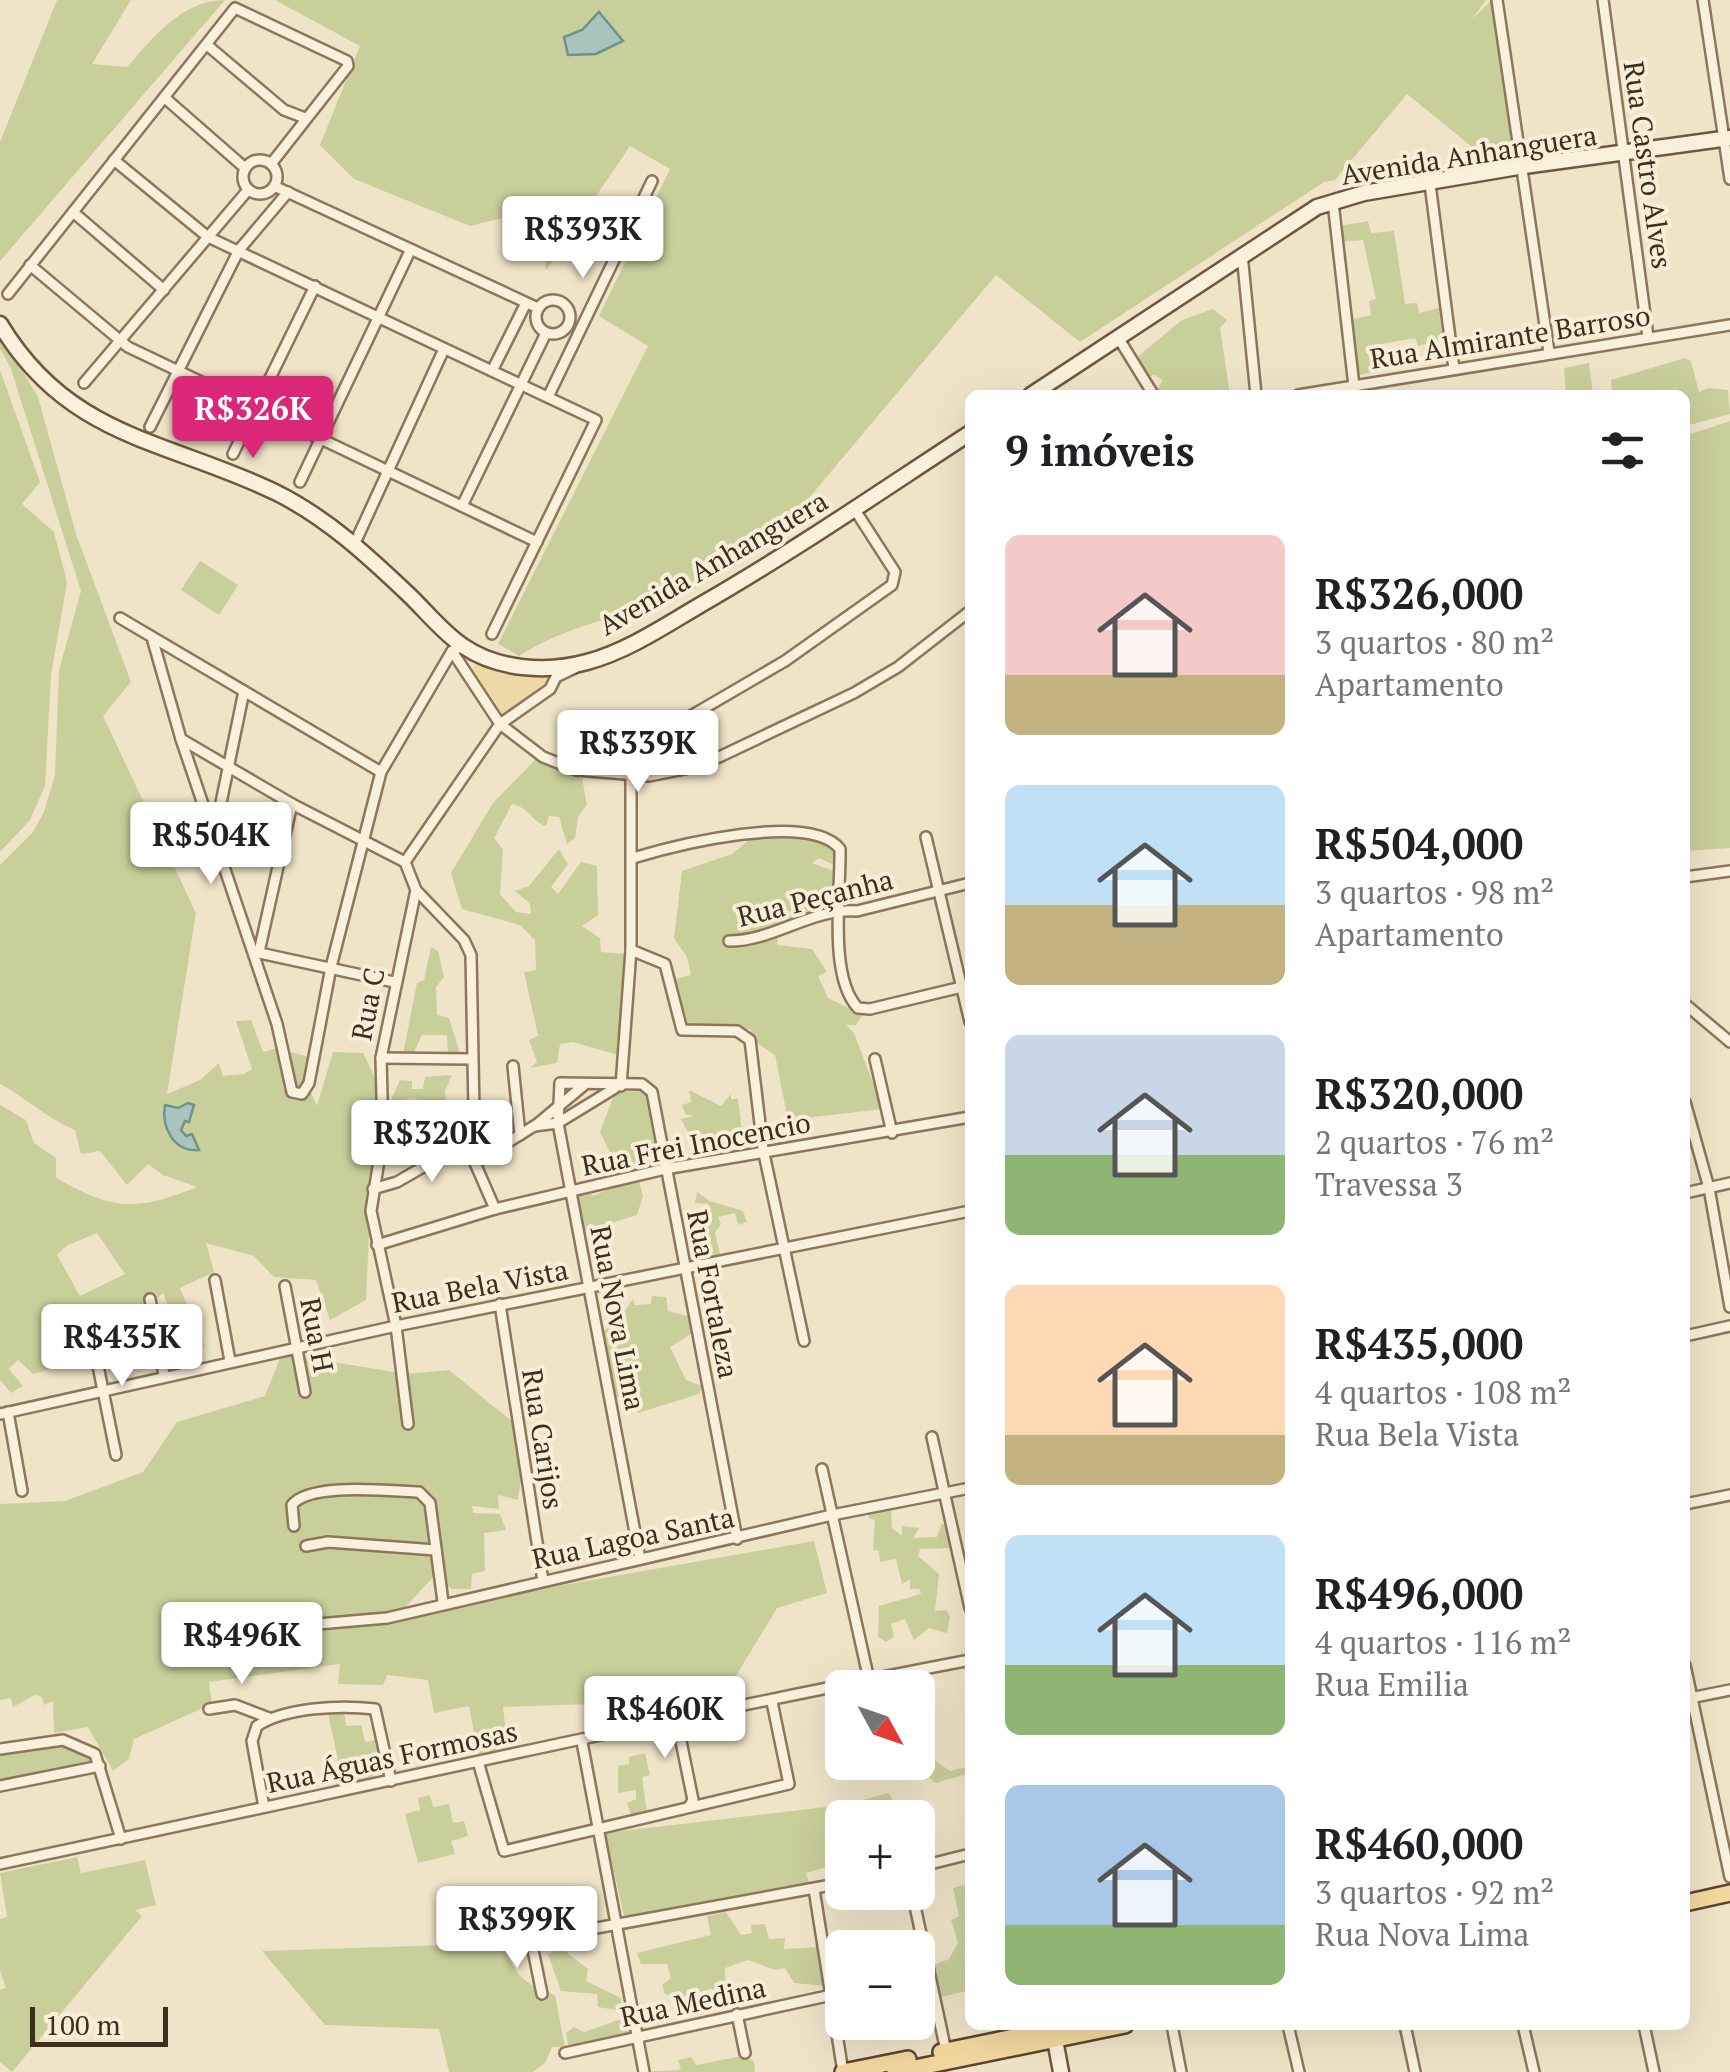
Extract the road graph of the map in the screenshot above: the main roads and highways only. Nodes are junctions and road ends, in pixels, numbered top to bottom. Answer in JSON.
{"nodes":[{"id":1,"x":1730,"y":1880,"type":"edge"},
{"id":2,"x":1690,"y":1892,"type":"edge"},
{"id":3,"x":1730,"y":1893,"type":"edge"},
{"id":4,"x":1690,"y":1902,"type":"edge"},
{"id":5,"x":1054,"y":2032,"type":"edge"},
{"id":6,"x":844,"y":2072,"type":"edge"},
{"id":7,"x":894,"y":2072,"type":"edge"}],
"edges":[{"from":1,"to":2,"type":"main road"},
{"from":3,"to":4,"type":"main road"},
{"from":5,"to":6,"type":"main road"},
{"from":5,"to":7,"type":"main road"}]}
